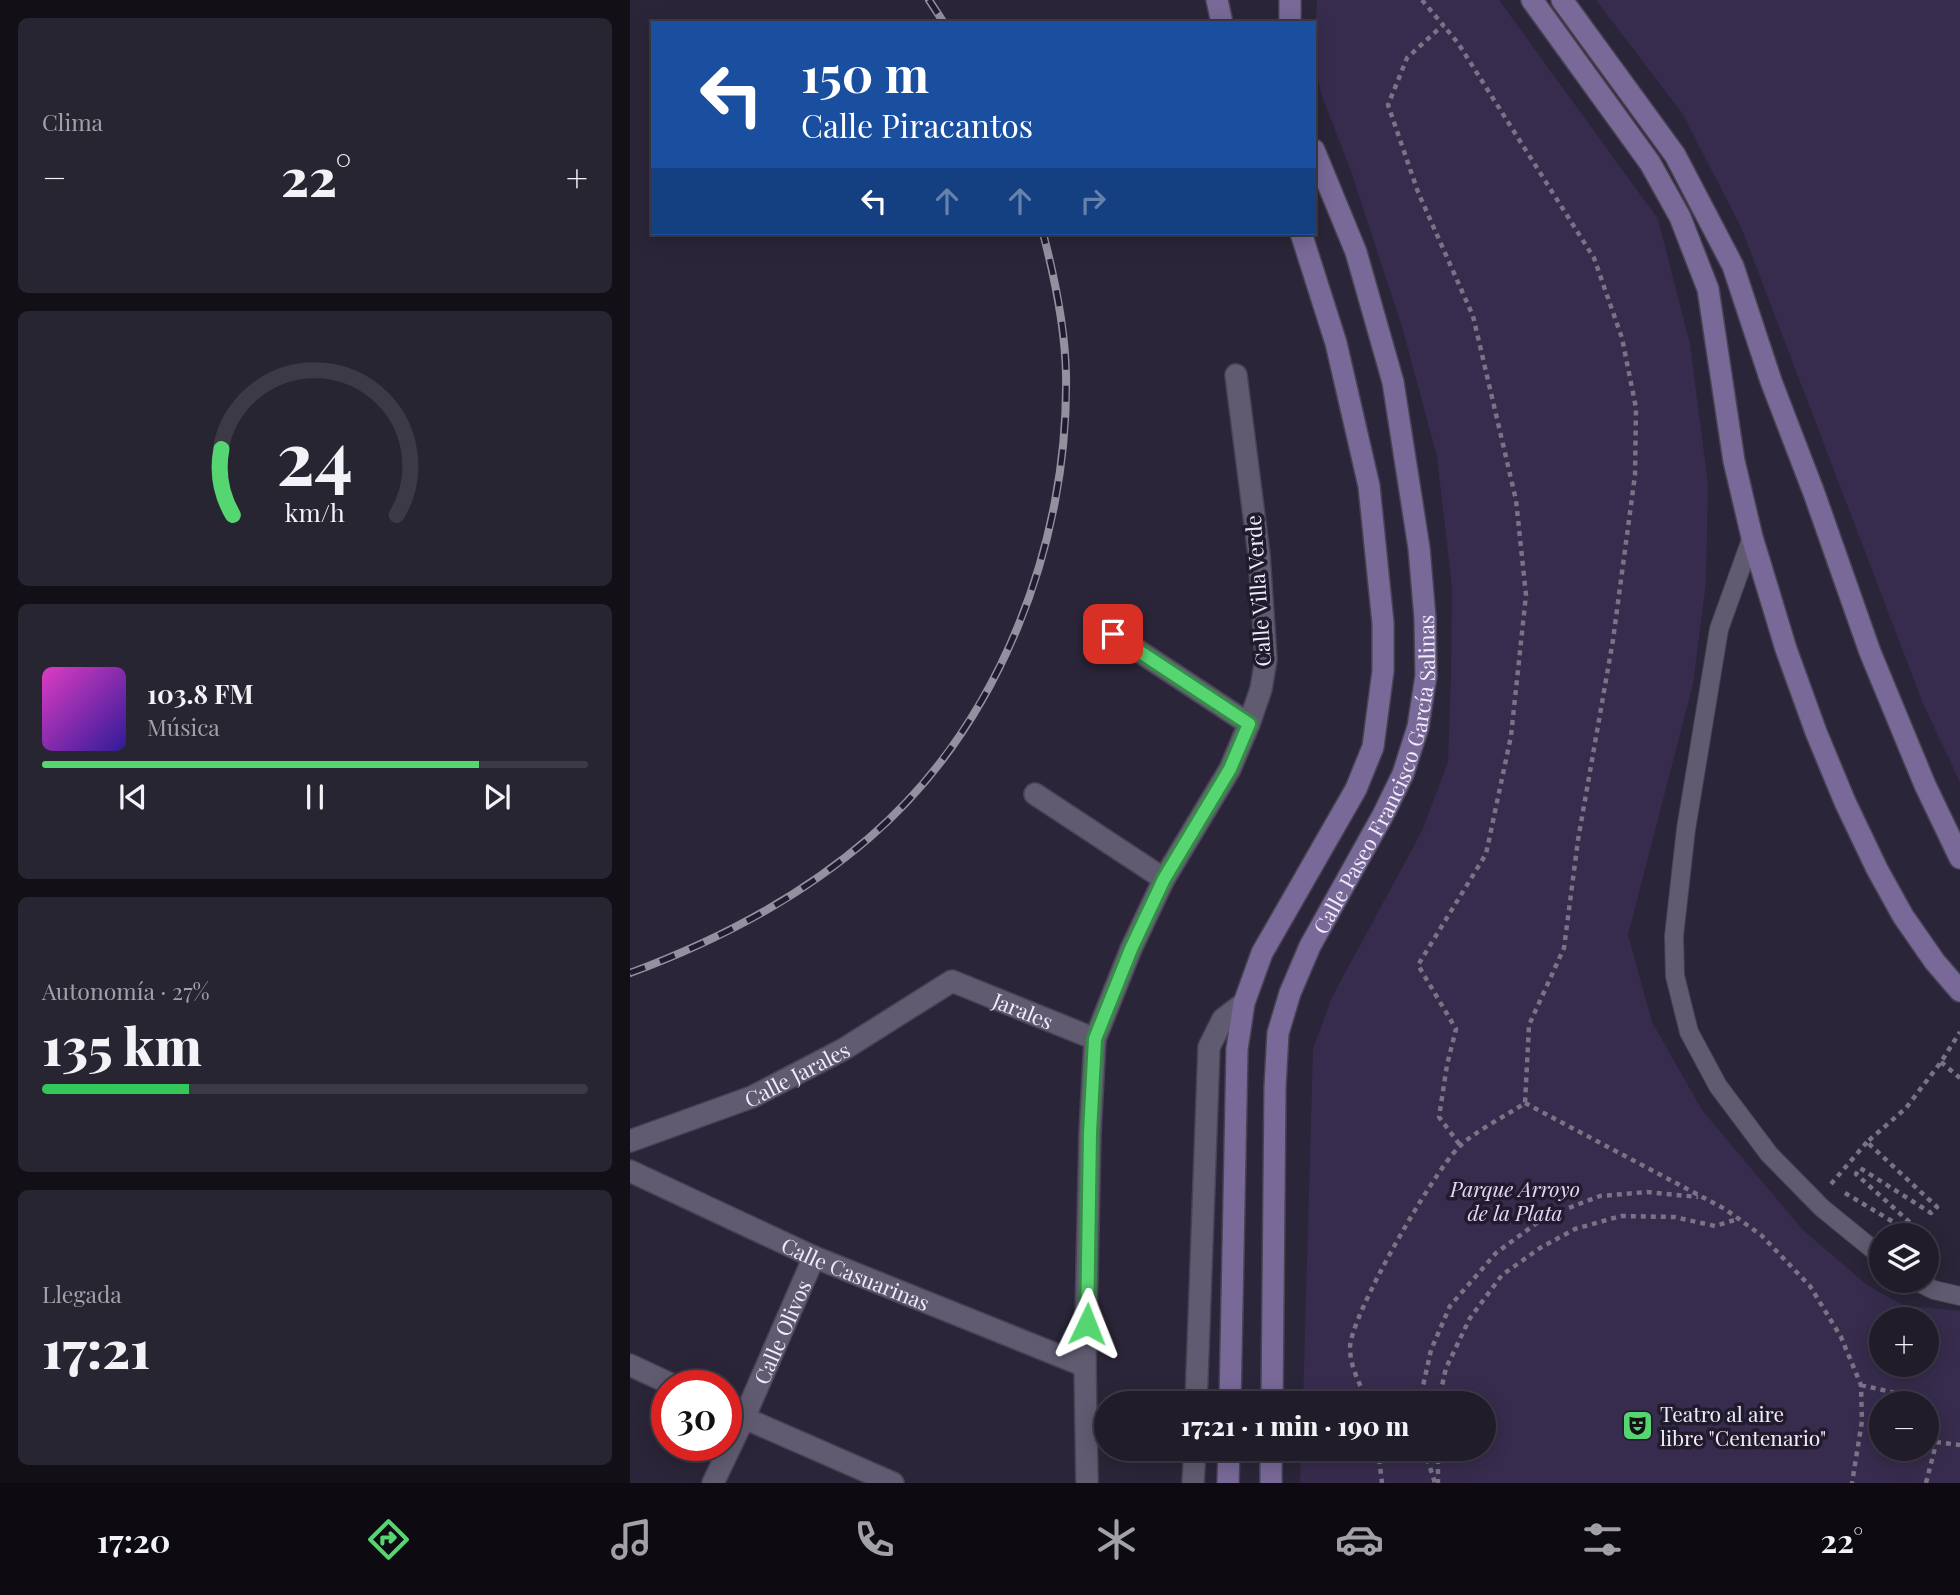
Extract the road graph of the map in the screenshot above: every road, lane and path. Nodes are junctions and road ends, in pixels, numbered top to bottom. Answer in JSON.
{"nodes":[{"id":1,"x":1217,"y":0,"type":"edge"},
{"id":2,"x":1290,"y":0,"type":"edge"},
{"id":3,"x":1422,"y":0,"type":"edge"},
{"id":4,"x":1532,"y":0,"type":"edge"},
{"id":5,"x":1562,"y":0,"type":"edge"},
{"id":6,"x":1222,"y":21,"type":"edge"},
{"id":7,"x":1290,"y":21,"type":"edge"},
{"id":8,"x":1443,"y":25,"type":"junction"},
{"id":9,"x":1316,"y":155,"type":"edge"},
{"id":10,"x":1302,"y":235,"type":"edge"},
{"id":11,"x":1236,"y":375,"type":"dead end"},
{"id":12,"x":1752,"y":537,"type":"junction"},
{"id":13,"x":1113,"y":634,"type":"dead end"},
{"id":14,"x":1249,"y":724,"type":"junction"},
{"id":15,"x":1035,"y":793,"type":"dead end"},
{"id":16,"x":1960,"y":858,"type":"edge"},
{"id":17,"x":1164,"y":879,"type":"junction"},
{"id":18,"x":951,"y":981,"type":"joint"},
{"id":19,"x":1960,"y":991,"type":"edge"},
{"id":20,"x":1244,"y":1003,"type":"junction"},
{"id":21,"x":1960,"y":1032,"type":"edge"},
{"id":22,"x":1095,"y":1039,"type":"junction"},
{"id":23,"x":1941,"y":1062,"type":"junction"},
{"id":24,"x":1960,"y":1078,"type":"edge"},
{"id":25,"x":1525,"y":1103,"type":"junction"},
{"id":26,"x":630,"y":1141,"type":"edge"},
{"id":27,"x":1867,"y":1142,"type":"junction"},
{"id":28,"x":1460,"y":1145,"type":"junction"},
{"id":29,"x":630,"y":1171,"type":"edge"},
{"id":30,"x":1702,"y":1197,"type":"junction"},
{"id":31,"x":1819,"y":1205,"type":"junction"},
{"id":32,"x":1739,"y":1219,"type":"junction"},
{"id":33,"x":1869,"y":1246,"type":"edge"},
{"id":34,"x":814,"y":1257,"type":"junction"},
{"id":35,"x":1939,"y":1291,"type":"edge"},
{"id":36,"x":1960,"y":1296,"type":"edge"},
{"id":37,"x":630,"y":1365,"type":"edge"},
{"id":38,"x":1085,"y":1366,"type":"junction"},
{"id":39,"x":651,"y":1375,"type":"edge"},
{"id":40,"x":1861,"y":1385,"type":"junction"},
{"id":41,"x":1196,"y":1391,"type":"edge"},
{"id":42,"x":1230,"y":1391,"type":"edge"},
{"id":43,"x":1272,"y":1391,"type":"edge"},
{"id":44,"x":1362,"y":1391,"type":"edge"},
{"id":45,"x":1422,"y":1391,"type":"edge"},
{"id":46,"x":1441,"y":1391,"type":"edge"},
{"id":47,"x":1887,"y":1391,"type":"edge"},
{"id":48,"x":742,"y":1400,"type":"edge"},
{"id":49,"x":742,"y":1417,"type":"edge"},
{"id":50,"x":1939,"y":1442,"type":"edge"},
{"id":51,"x":1960,"y":1445,"type":"edge"},
{"id":52,"x":720,"y":1461,"type":"edge"},
{"id":53,"x":1194,"y":1461,"type":"edge"},
{"id":54,"x":1229,"y":1461,"type":"edge"},
{"id":55,"x":1271,"y":1461,"type":"edge"},
{"id":56,"x":1379,"y":1461,"type":"edge"},
{"id":57,"x":1429,"y":1461,"type":"edge"},
{"id":58,"x":1438,"y":1461,"type":"edge"},
{"id":59,"x":1931,"y":1461,"type":"edge"},
{"id":60,"x":713,"y":1483,"type":"edge"},
{"id":61,"x":893,"y":1483,"type":"edge"},
{"id":62,"x":1087,"y":1483,"type":"edge"},
{"id":63,"x":1193,"y":1483,"type":"edge"},
{"id":64,"x":1228,"y":1483,"type":"edge"},
{"id":65,"x":1271,"y":1483,"type":"edge"},
{"id":66,"x":1382,"y":1483,"type":"edge"},
{"id":67,"x":1437,"y":1483,"type":"edge"},
{"id":68,"x":1852,"y":1483,"type":"edge"},
{"id":69,"x":1926,"y":1483,"type":"edge"}],
"edges":[{"from":1,"to":6,"type":"main road"},
{"from":2,"to":7,"type":"main road"},
{"from":3,"to":8,"type":"path"},
{"from":4,"to":12,"type":"main road"},
{"from":5,"to":16,"type":"main road"},
{"from":8,"to":25,"type":"path"},
{"from":8,"to":28,"type":"path"},
{"from":9,"to":43,"type":"main road","name":"Calle Paseo Francisco García Salinas"},
{"from":10,"to":20,"type":"main road","name":"Calle Paseo Francisco García Salinas"},
{"from":11,"to":14,"type":"street","name":"Calle Villa Verde"},
{"from":12,"to":19,"type":"main road"},
{"from":12,"to":31,"type":"lane"},
{"from":13,"to":14,"type":"street"},
{"from":14,"to":17,"type":"street","name":"Calle Villa Verde"},
{"from":15,"to":17,"type":"street"},
{"from":17,"to":22,"type":"street","name":"Calle Villa Verde"},
{"from":18,"to":22,"type":"street","name":"Jarales"},
{"from":18,"to":26,"type":"street","name":"Calle Jarales"},
{"from":20,"to":41,"type":"street"},
{"from":20,"to":42,"type":"main road","name":"Calle Paseo Francisco García Salinas"},
{"from":21,"to":23,"type":"path"},
{"from":22,"to":38,"type":"street","name":"Calle Villa Verde"},
{"from":23,"to":24,"type":"path"},
{"from":23,"to":27,"type":"path"},
{"from":25,"to":28,"type":"path"},
{"from":25,"to":30,"type":"path"},
{"from":27,"to":31,"type":"path"},
{"from":27,"to":31,"type":"path"},
{"from":28,"to":44,"type":"path"},
{"from":29,"to":34,"type":"street","name":"Calle Casuarinas"},
{"from":30,"to":32,"type":"path"},
{"from":30,"to":45,"type":"path"},
{"from":31,"to":33,"type":"lane"},
{"from":32,"to":40,"type":"path"},
{"from":32,"to":46,"type":"path"},
{"from":34,"to":38,"type":"street","name":"Calle Casuarinas"},
{"from":34,"to":48,"type":"street","name":"Calle Olivos"},
{"from":35,"to":36,"type":"lane"},
{"from":37,"to":39,"type":"street"},
{"from":38,"to":62,"type":"street","name":"Calle Villa Verde"},
{"from":40,"to":47,"type":"path"},
{"from":40,"to":68,"type":"path"},
{"from":49,"to":61,"type":"street"},
{"from":50,"to":51,"type":"path"},
{"from":52,"to":60,"type":"street","name":"Calle Olivos"},
{"from":53,"to":63,"type":"street"},
{"from":54,"to":64,"type":"main road"},
{"from":55,"to":65,"type":"main road"},
{"from":56,"to":66,"type":"path"},
{"from":57,"to":67,"type":"path"},
{"from":58,"to":67,"type":"path"},
{"from":59,"to":69,"type":"path"}]}
